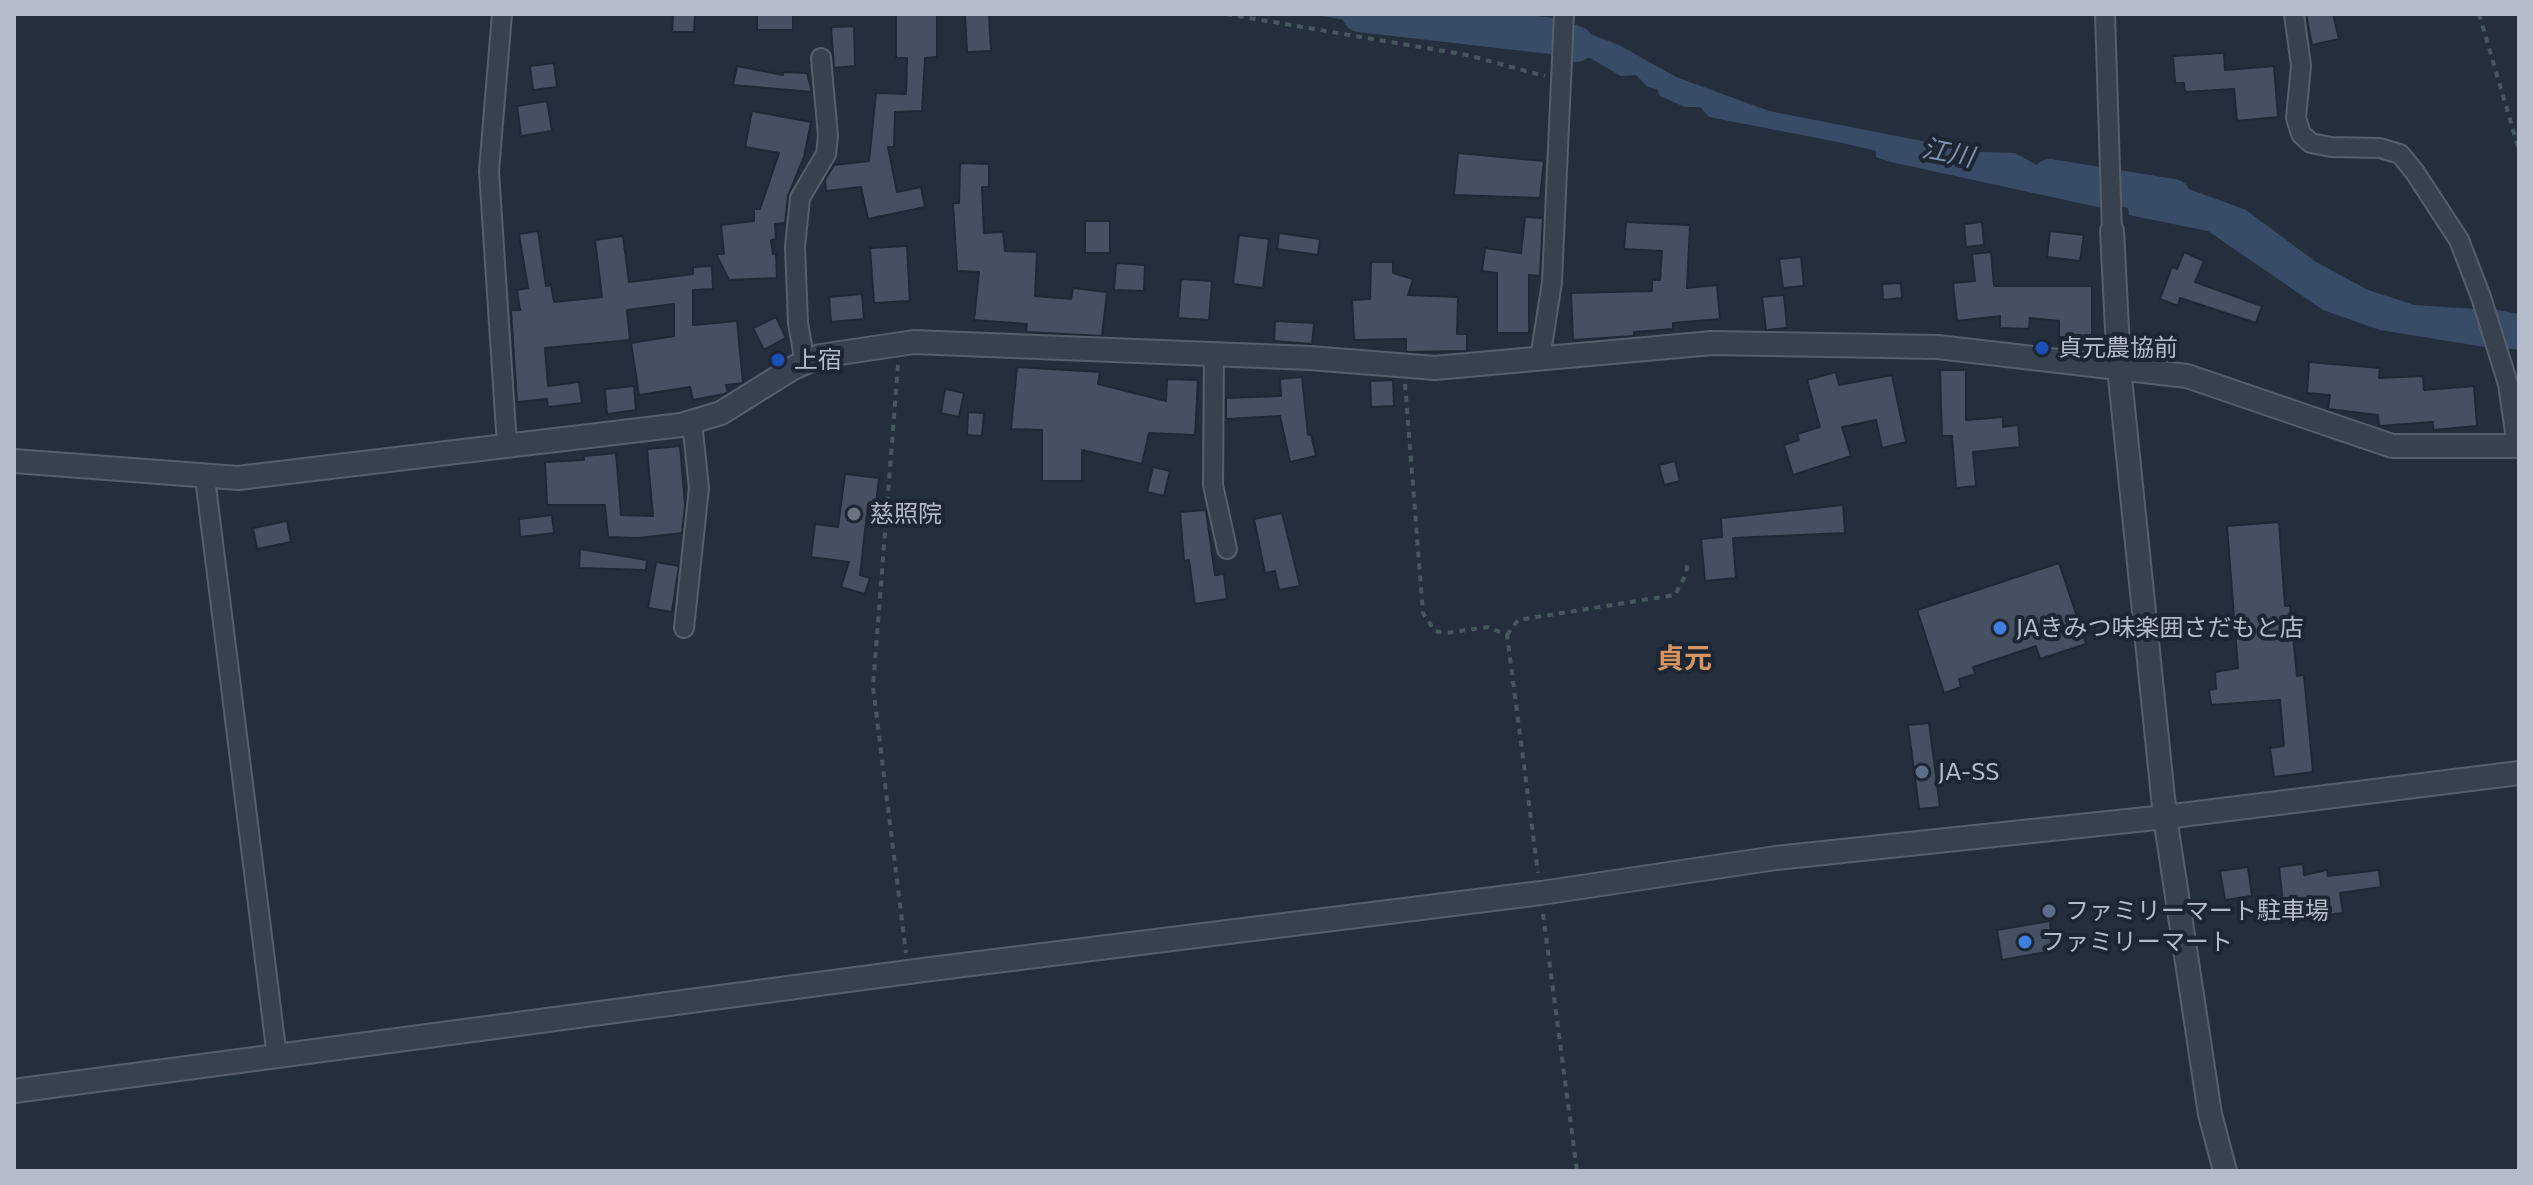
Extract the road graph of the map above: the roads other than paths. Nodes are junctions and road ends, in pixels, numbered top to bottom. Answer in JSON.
{"nodes":[{"id":1,"x":502,"y":14,"type":"edge"},
{"id":2,"x":1564,"y":14,"type":"edge"},
{"id":3,"x":2105,"y":14,"type":"edge"},
{"id":4,"x":2294,"y":14,"type":"edge"},
{"id":5,"x":821,"y":58,"type":"dead end"},
{"id":6,"x":2112,"y":231,"type":"joint"},
{"id":7,"x":1214,"y":354,"type":"junction"},
{"id":8,"x":1540,"y":359,"type":"junction"},
{"id":9,"x":805,"y":363,"type":"junction"},
{"id":10,"x":2119,"y":368,"type":"junction"},
{"id":11,"x":692,"y":422,"type":"junction"},
{"id":12,"x":507,"y":446,"type":"junction"},
{"id":13,"x":2518,"y":446,"type":"edge"},
{"id":14,"x":14,"y":461,"type":"edge"},
{"id":15,"x":205,"y":478,"type":"junction"},
{"id":16,"x":1227,"y":549,"type":"dead end"},
{"id":17,"x":684,"y":628,"type":"dead end"},
{"id":18,"x":2519,"y":773,"type":"edge"},
{"id":19,"x":2165,"y":817,"type":"junction"},
{"id":20,"x":277,"y":1057,"type":"junction"},
{"id":21,"x":14,"y":1091,"type":"edge"},
{"id":22,"x":2225,"y":1171,"type":"edge"}],
"edges":[{"from":1,"to":12,"type":"street"},
{"from":2,"to":8,"type":"street"},
{"from":3,"to":6,"type":"street"},
{"from":4,"to":13,"type":"street"},
{"from":5,"to":9,"type":"street"},
{"from":6,"to":10,"type":"street"},
{"from":7,"to":8,"type":"street"},
{"from":7,"to":9,"type":"street"},
{"from":7,"to":16,"type":"street"},
{"from":8,"to":10,"type":"street"},
{"from":9,"to":11,"type":"street"},
{"from":10,"to":13,"type":"street"},
{"from":10,"to":19,"type":"street"},
{"from":11,"to":12,"type":"street"},
{"from":11,"to":17,"type":"street"},
{"from":12,"to":15,"type":"street"},
{"from":14,"to":15,"type":"street"},
{"from":15,"to":20,"type":"street"},
{"from":18,"to":19,"type":"street"},
{"from":19,"to":20,"type":"street"},
{"from":19,"to":22,"type":"street"},
{"from":20,"to":21,"type":"street"}]}
